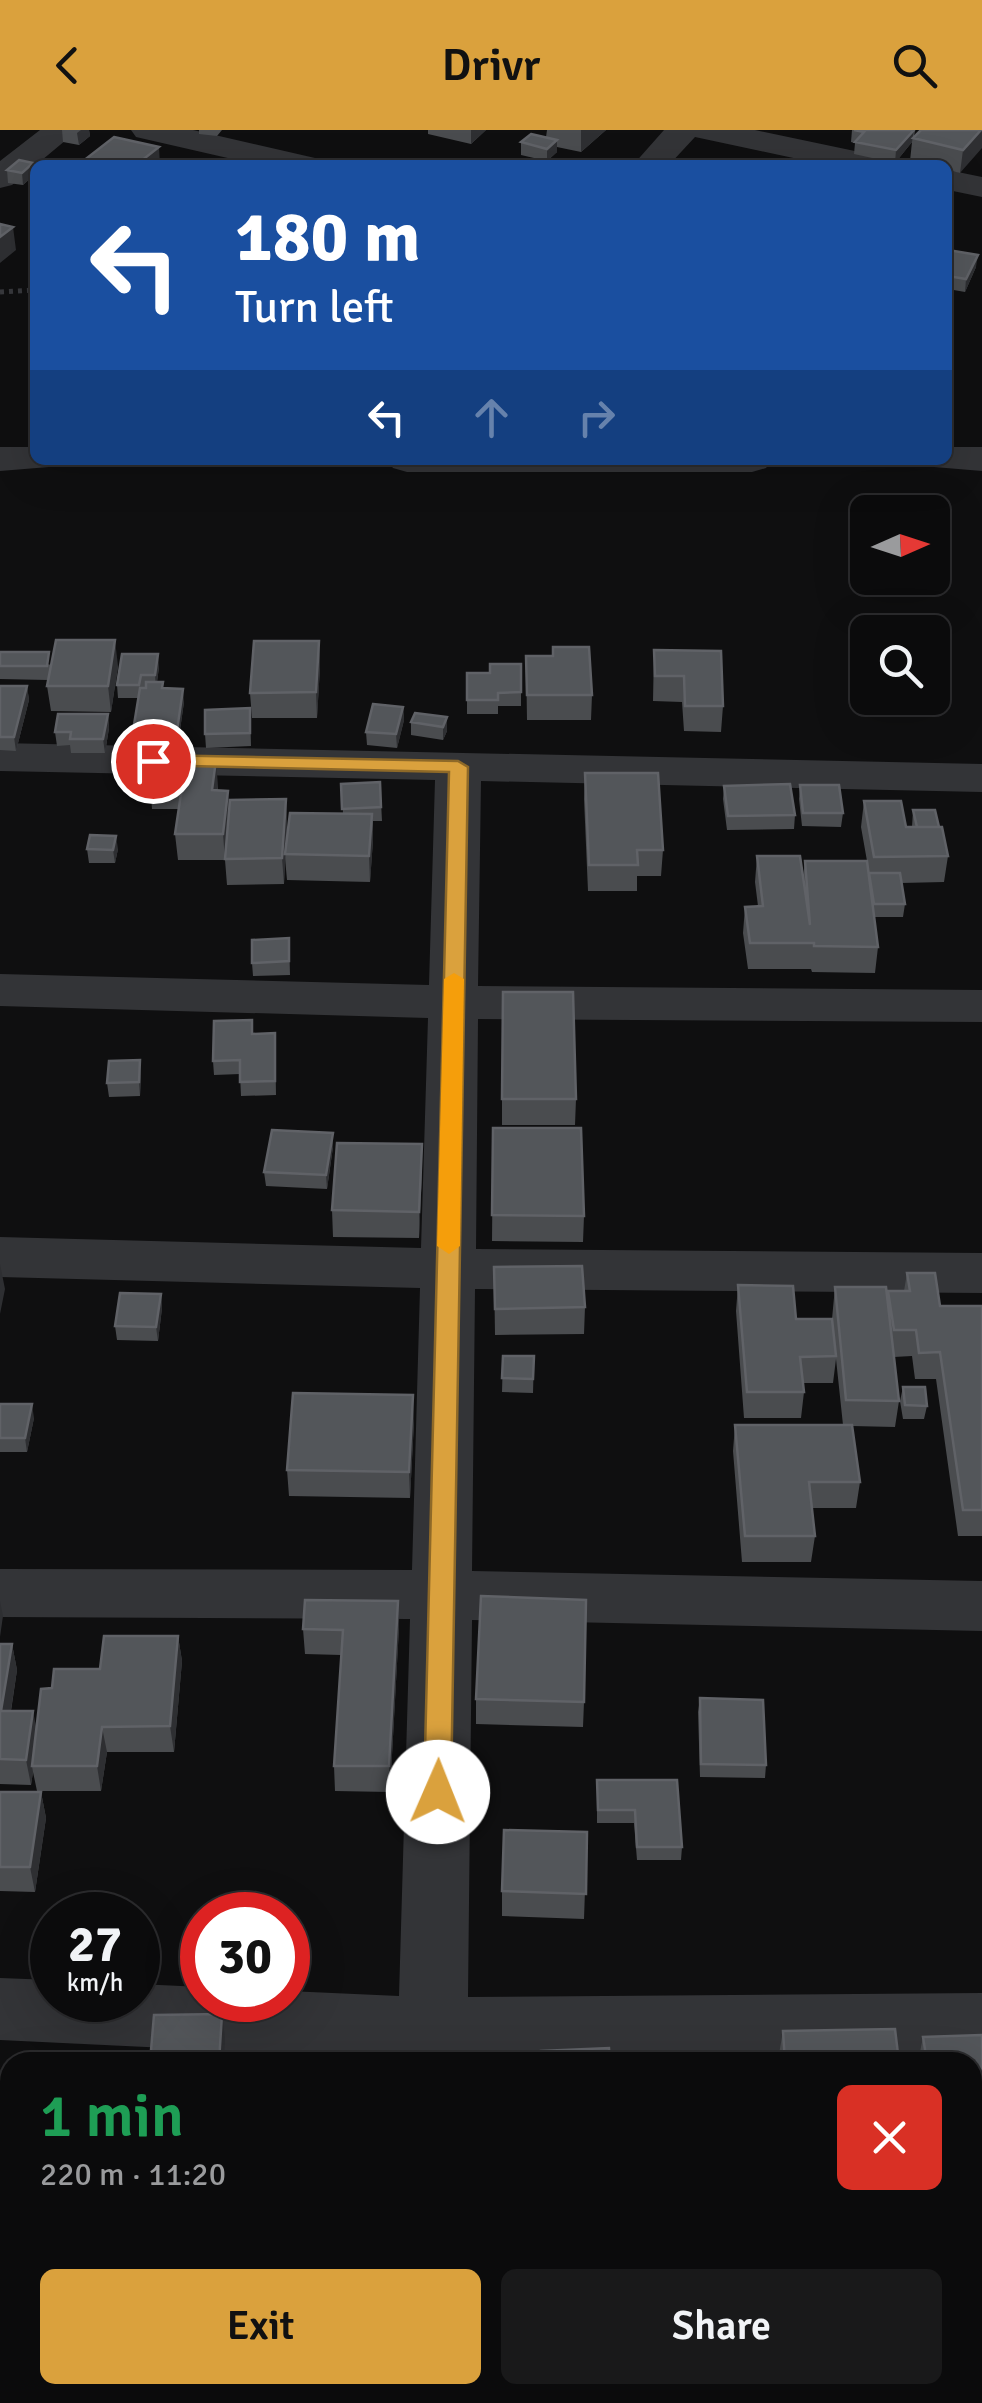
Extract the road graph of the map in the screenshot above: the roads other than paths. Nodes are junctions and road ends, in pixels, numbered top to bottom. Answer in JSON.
{"nodes":[{"id":1,"x":61,"y":130,"type":"edge"},
{"id":2,"x":148,"y":130,"type":"edge"},
{"id":3,"x":683,"y":130,"type":"edge"},
{"id":4,"x":706,"y":130,"type":"edge"},
{"id":5,"x":281,"y":160,"type":"edge"},
{"id":6,"x":655,"y":160,"type":"edge"},
{"id":7,"x":852,"y":160,"type":"edge"},
{"id":8,"x":0,"y":178,"type":"edge"},
{"id":9,"x":952,"y":181,"type":"edge"},
{"id":10,"x":982,"y":187,"type":"edge"},
{"id":11,"x":0,"y":459,"type":"edge"},
{"id":12,"x":30,"y":459,"type":"edge"},
{"id":13,"x":952,"y":459,"type":"edge"},
{"id":14,"x":982,"y":459,"type":"edge"},
{"id":15,"x":0,"y":758,"type":"edge"},
{"id":16,"x":458,"y":767,"type":"junction"},
{"id":17,"x":982,"y":778,"type":"edge"},
{"id":18,"x":0,"y":990,"type":"edge"},
{"id":19,"x":454,"y":1002,"type":"junction"},
{"id":20,"x":982,"y":1006,"type":"edge"},
{"id":21,"x":0,"y":1257,"type":"edge"},
{"id":22,"x":448,"y":1270,"type":"junction"},
{"id":23,"x":982,"y":1272,"type":"edge"},
{"id":24,"x":0,"y":1594,"type":"edge"},
{"id":25,"x":442,"y":1595,"type":"junction"},
{"id":26,"x":982,"y":1606,"type":"edge"},
{"id":27,"x":0,"y":2009,"type":"edge"},
{"id":28,"x":982,"y":2024,"type":"edge"},
{"id":29,"x":432,"y":2046,"type":"edge"}],
"edges":[{"from":1,"to":8,"type":"street"},
{"from":2,"to":5,"type":"street"},
{"from":3,"to":6,"type":"street"},
{"from":4,"to":7,"type":"street"},
{"from":9,"to":10,"type":"street"},
{"from":11,"to":12,"type":"street"},
{"from":13,"to":14,"type":"street"},
{"from":15,"to":16,"type":"street"},
{"from":16,"to":17,"type":"street"},
{"from":16,"to":19,"type":"street"},
{"from":18,"to":19,"type":"street"},
{"from":19,"to":20,"type":"street"},
{"from":19,"to":22,"type":"street"},
{"from":21,"to":22,"type":"street"},
{"from":22,"to":23,"type":"street"},
{"from":22,"to":25,"type":"street"},
{"from":24,"to":25,"type":"street"},
{"from":25,"to":26,"type":"street"},
{"from":25,"to":29,"type":"street"},
{"from":27,"to":29,"type":"street"},
{"from":28,"to":29,"type":"street"}]}
